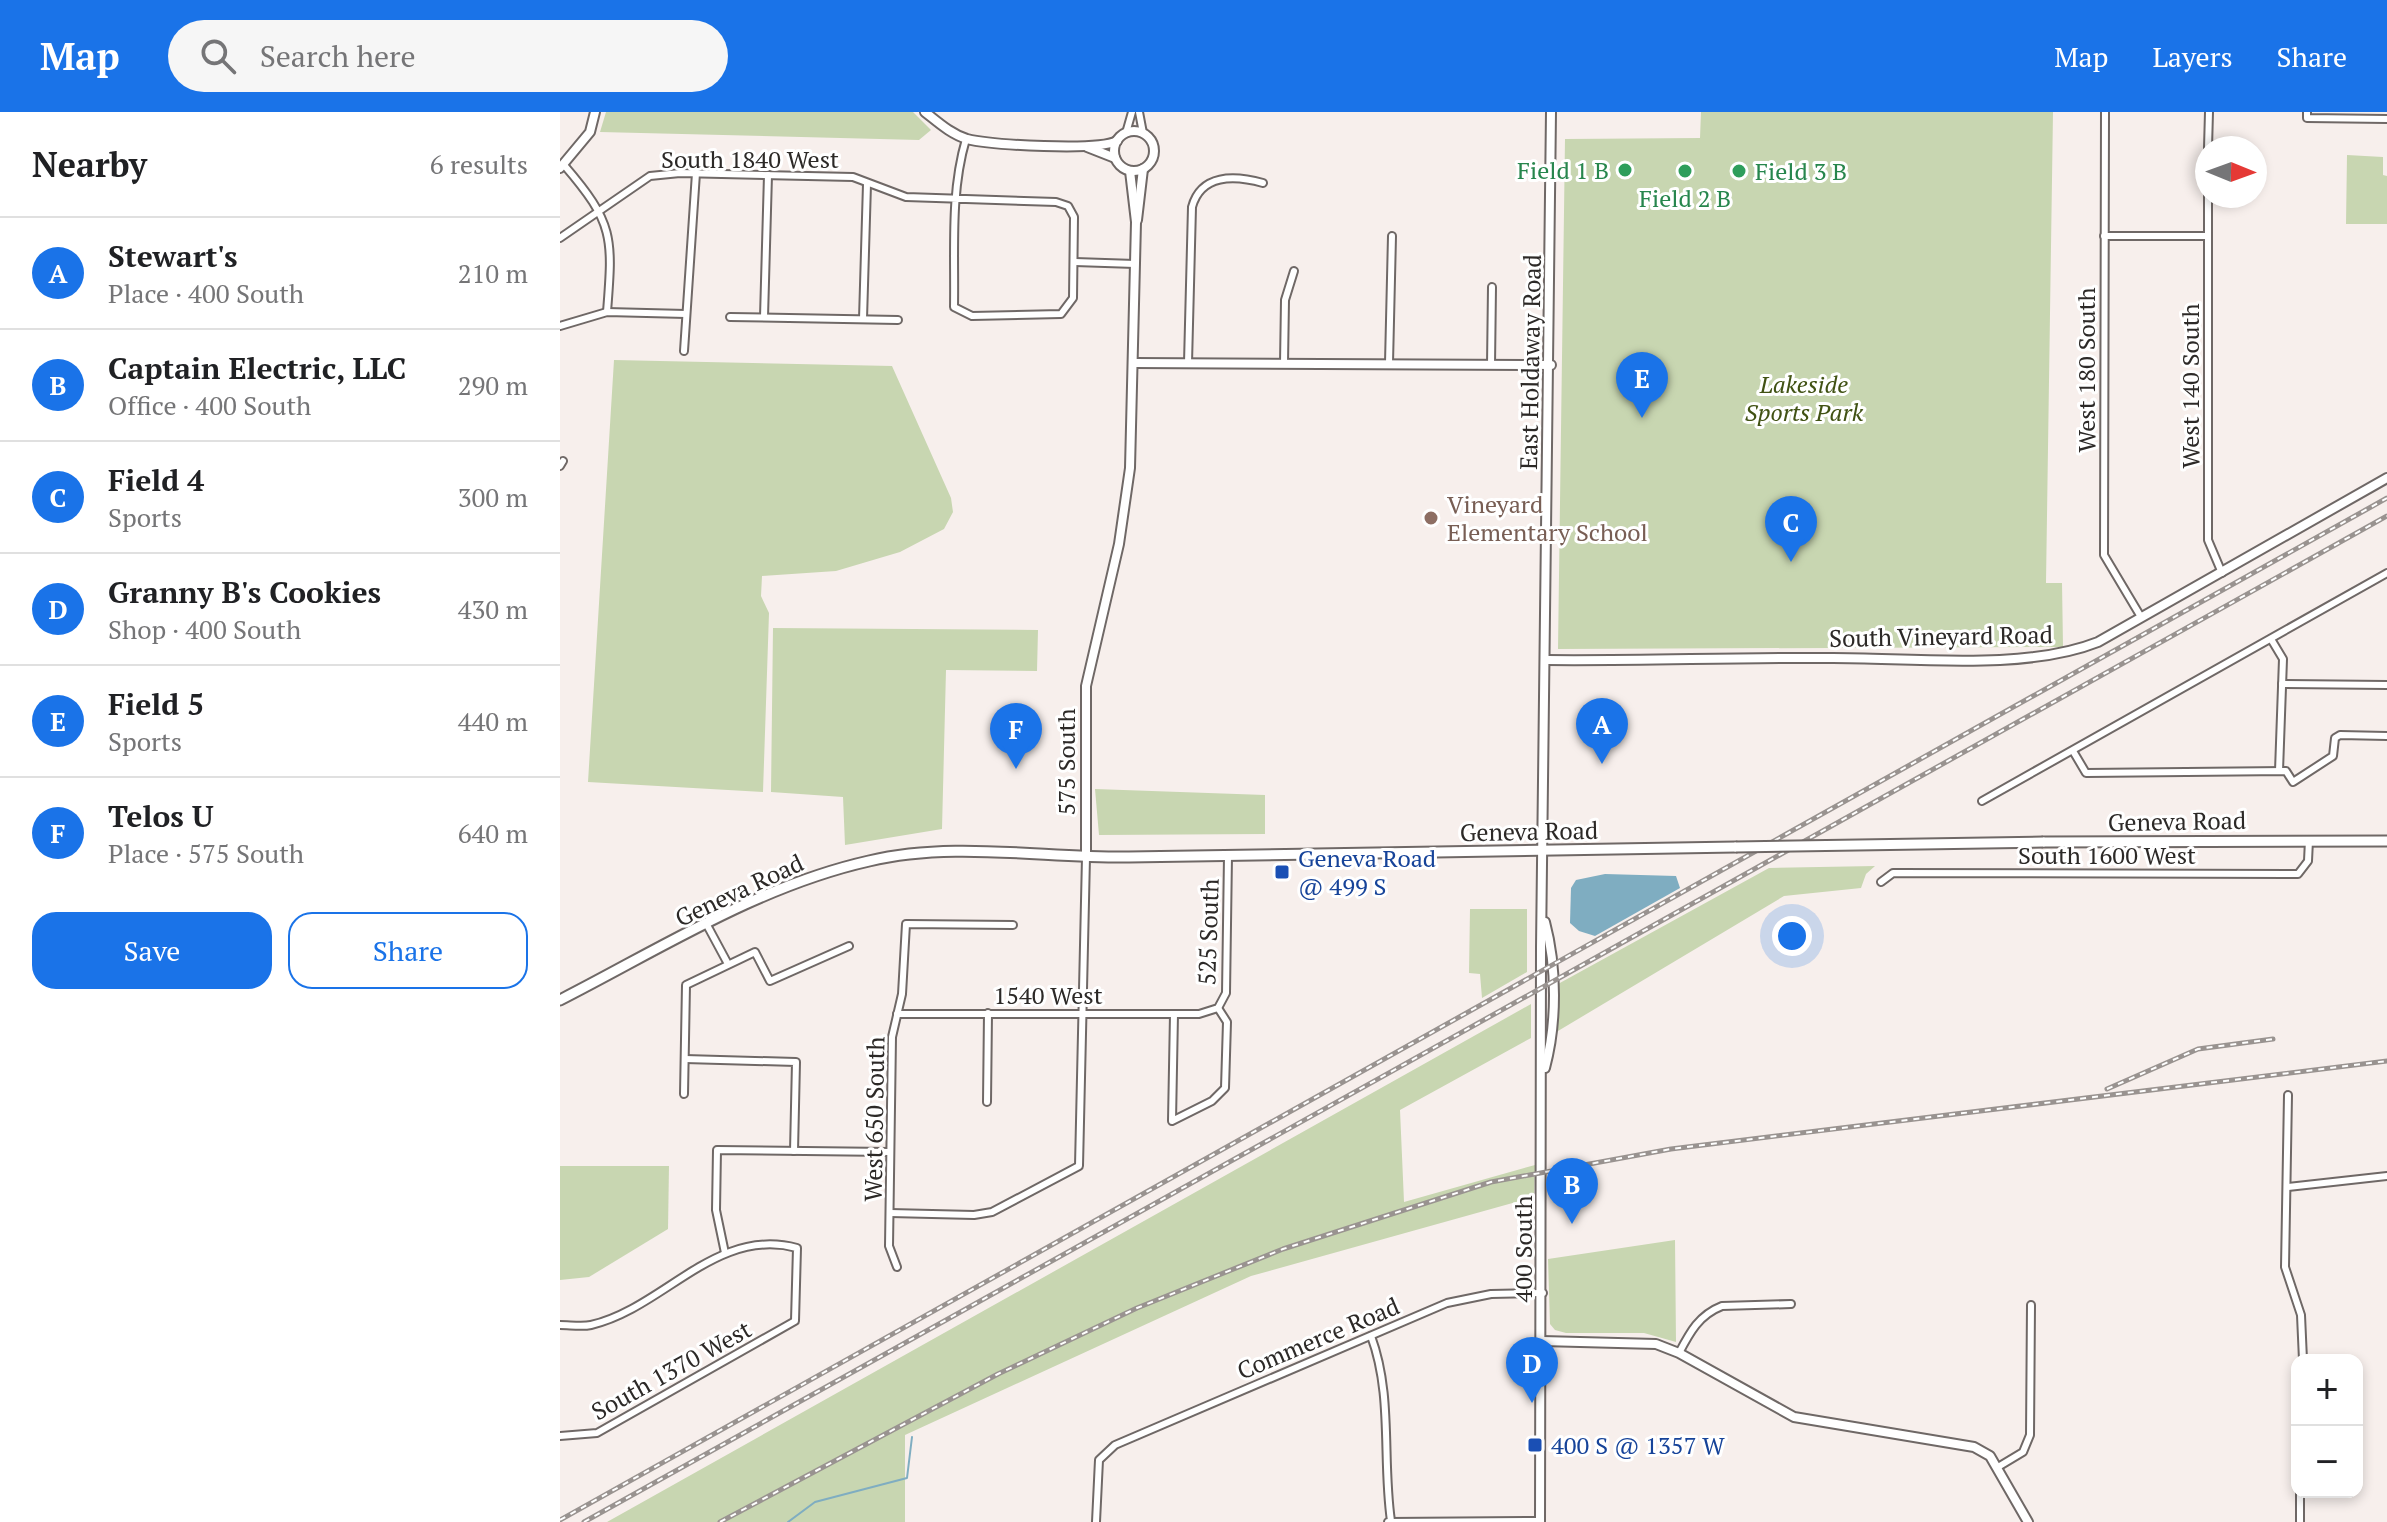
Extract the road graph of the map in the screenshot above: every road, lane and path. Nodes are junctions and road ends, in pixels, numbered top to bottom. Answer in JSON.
{"nodes":[{"id":1,"x":595,"y":112,"type":"edge"},
{"id":2,"x":925,"y":112,"type":"edge"},
{"id":3,"x":1132,"y":112,"type":"edge"},
{"id":4,"x":1139,"y":112,"type":"edge"},
{"id":5,"x":1551,"y":112,"type":"edge"},
{"id":6,"x":2105,"y":112,"type":"edge"},
{"id":7,"x":2209,"y":112,"type":"edge"},
{"id":8,"x":2307,"y":115,"type":"edge"},
{"id":9,"x":2387,"y":119,"type":"edge"},
{"id":10,"x":1126,"y":133,"type":"junction"},
{"id":11,"x":1143,"y":133,"type":"junction"},
{"id":12,"x":2208,"y":136,"type":"edge"},
{"id":13,"x":966,"y":139,"type":"junction"},
{"id":14,"x":1117,"y":141,"type":"junction"},
{"id":15,"x":1087,"y":147,"type":"junction"},
{"id":16,"x":1115,"y":158,"type":"junction"},
{"id":17,"x":562,"y":167,"type":"edge"},
{"id":18,"x":1143,"y":169,"type":"junction"},
{"id":19,"x":1130,"y":171,"type":"junction"},
{"id":20,"x":696,"y":173,"type":"junction"},
{"id":21,"x":768,"y":175,"type":"junction"},
{"id":22,"x":1263,"y":183,"type":"dead end"},
{"id":23,"x":867,"y":184,"type":"junction"},
{"id":24,"x":956,"y":200,"type":"junction"},
{"id":25,"x":2208,"y":208,"type":"edge"},
{"id":26,"x":600,"y":209,"type":"junction"},
{"id":27,"x":1136,"y":222,"type":"junction"},
{"id":28,"x":1392,"y":236,"type":"dead end"},
{"id":29,"x":2104,"y":236,"type":"junction"},
{"id":30,"x":2208,"y":236,"type":"junction"},
{"id":31,"x":560,"y":238,"type":"edge"},
{"id":32,"x":1075,"y":262,"type":"junction"},
{"id":33,"x":1135,"y":264,"type":"junction"},
{"id":34,"x":1294,"y":271,"type":"dead end"},
{"id":35,"x":1492,"y":287,"type":"dead end"},
{"id":36,"x":607,"y":312,"type":"junction"},
{"id":37,"x":686,"y":314,"type":"junction"},
{"id":38,"x":730,"y":317,"type":"dead end"},
{"id":39,"x":764,"y":317,"type":"junction"},
{"id":40,"x":863,"y":319,"type":"junction"},
{"id":41,"x":898,"y":320,"type":"dead end"},
{"id":42,"x":560,"y":326,"type":"edge"},
{"id":43,"x":684,"y":351,"type":"dead end"},
{"id":44,"x":1135,"y":363,"type":"junction"},
{"id":45,"x":1188,"y":363,"type":"junction"},
{"id":46,"x":1284,"y":363,"type":"junction"},
{"id":47,"x":1389,"y":363,"type":"junction"},
{"id":48,"x":1491,"y":365,"type":"junction"},
{"id":49,"x":1551,"y":365,"type":"junction"},
{"id":50,"x":2387,"y":478,"type":"edge"},
{"id":51,"x":2222,"y":573,"type":"junction"},
{"id":52,"x":2387,"y":573,"type":"edge"},
{"id":53,"x":2141,"y":617,"type":"junction"},
{"id":54,"x":2271,"y":639,"type":"junction"},
{"id":55,"x":1547,"y":660,"type":"junction"},
{"id":56,"x":2282,"y":684,"type":"junction"},
{"id":57,"x":2387,"y":685,"type":"edge"},
{"id":58,"x":2387,"y":736,"type":"edge"},
{"id":59,"x":2073,"y":751,"type":"junction"},
{"id":60,"x":2279,"y":771,"type":"junction"},
{"id":61,"x":1982,"y":801,"type":"dead end"},
{"id":62,"x":2309,"y":840,"type":"junction"},
{"id":63,"x":2387,"y":841,"type":"edge"},
{"id":64,"x":1545,"y":850,"type":"junction"},
{"id":65,"x":1228,"y":856,"type":"junction"},
{"id":66,"x":1086,"y":857,"type":"junction"},
{"id":67,"x":1881,"y":882,"type":"dead end"},
{"id":68,"x":707,"y":925,"type":"junction"},
{"id":69,"x":1013,"y":925,"type":"dead end"},
{"id":70,"x":849,"y":946,"type":"dead end"},
{"id":71,"x":728,"y":964,"type":"junction"},
{"id":72,"x":560,"y":1000,"type":"edge"},
{"id":73,"x":1218,"y":1008,"type":"junction"},
{"id":74,"x":988,"y":1013,"type":"junction"},
{"id":75,"x":1083,"y":1013,"type":"junction"},
{"id":76,"x":897,"y":1014,"type":"junction"},
{"id":77,"x":1174,"y":1014,"type":"junction"},
{"id":78,"x":1199,"y":1014,"type":"joint"},
{"id":79,"x":685,"y":1059,"type":"junction"},
{"id":80,"x":684,"y":1094,"type":"dead end"},
{"id":81,"x":2288,"y":1095,"type":"dead end"},
{"id":82,"x":987,"y":1102,"type":"dead end"},
{"id":83,"x":794,"y":1151,"type":"junction"},
{"id":84,"x":890,"y":1152,"type":"junction"},
{"id":85,"x":2387,"y":1176,"type":"edge"},
{"id":86,"x":2288,"y":1187,"type":"junction"},
{"id":87,"x":890,"y":1213,"type":"junction"},
{"id":88,"x":725,"y":1253,"type":"junction"},
{"id":89,"x":897,"y":1267,"type":"dead end"},
{"id":90,"x":1543,"y":1293,"type":"junction"},
{"id":91,"x":1791,"y":1304,"type":"dead end"},
{"id":92,"x":2031,"y":1305,"type":"dead end"},
{"id":93,"x":560,"y":1325,"type":"edge"},
{"id":94,"x":1371,"y":1336,"type":"junction"},
{"id":95,"x":1542,"y":1341,"type":"junction"},
{"id":96,"x":1679,"y":1353,"type":"junction"},
{"id":97,"x":2303,"y":1354,"type":"edge"},
{"id":98,"x":560,"y":1436,"type":"edge"},
{"id":99,"x":1998,"y":1467,"type":"junction"},
{"id":100,"x":2300,"y":1498,"type":"edge"},
{"id":101,"x":1540,"y":1521,"type":"edge"},
{"id":102,"x":1096,"y":1522,"type":"edge"},
{"id":103,"x":1389,"y":1522,"type":"edge"},
{"id":104,"x":2028,"y":1522,"type":"edge"},
{"id":105,"x":2300,"y":1522,"type":"edge"}],
"edges":[{"from":1,"to":17,"type":"street"},
{"from":2,"to":13,"type":"street"},
{"from":3,"to":10,"type":"street"},
{"from":4,"to":11,"type":"street"},
{"from":5,"to":49,"type":"street","name":"East Holdaway Road"},
{"from":6,"to":29,"type":"street","name":"West 180 South"},
{"from":7,"to":12,"type":"street"},
{"from":8,"to":9,"type":"street"},
{"from":10,"to":11,"type":"street"},
{"from":10,"to":14,"type":"street"},
{"from":11,"to":18,"type":"street"},
{"from":13,"to":15,"type":"street"},
{"from":13,"to":24,"type":"street"},
{"from":14,"to":15,"type":"street"},
{"from":14,"to":16,"type":"street"},
{"from":15,"to":16,"type":"street"},
{"from":16,"to":19,"type":"street"},
{"from":17,"to":26,"type":"street"},
{"from":18,"to":19,"type":"street"},
{"from":18,"to":27,"type":"street"},
{"from":19,"to":27,"type":"street"},
{"from":20,"to":21,"type":"street","name":"South 1840 West"},
{"from":20,"to":26,"type":"street","name":"South 1840 West"},
{"from":20,"to":37,"type":"street"},
{"from":21,"to":23,"type":"street","name":"South 1840 West"},
{"from":21,"to":39,"type":"street"},
{"from":22,"to":45,"type":"street"},
{"from":23,"to":24,"type":"street","name":"South 1840 West"},
{"from":23,"to":40,"type":"street"},
{"from":24,"to":32,"type":"street","name":"South 1840 West"},
{"from":24,"to":32,"type":"street"},
{"from":25,"to":30,"type":"street","name":"West 140 South"},
{"from":26,"to":31,"type":"street","name":"South 1840 West"},
{"from":26,"to":36,"type":"street"},
{"from":27,"to":33,"type":"street","name":"575 South"},
{"from":28,"to":47,"type":"street"},
{"from":29,"to":30,"type":"street"},
{"from":29,"to":53,"type":"street","name":"West 180 South"},
{"from":30,"to":51,"type":"street","name":"West 140 South"},
{"from":32,"to":33,"type":"street"},
{"from":33,"to":44,"type":"street","name":"575 South"},
{"from":34,"to":46,"type":"street"},
{"from":35,"to":48,"type":"street"},
{"from":36,"to":37,"type":"street"},
{"from":36,"to":42,"type":"street"},
{"from":37,"to":43,"type":"street"},
{"from":38,"to":39,"type":"street"},
{"from":39,"to":40,"type":"street"},
{"from":40,"to":41,"type":"street"},
{"from":44,"to":45,"type":"street"},
{"from":44,"to":66,"type":"street","name":"575 South"},
{"from":45,"to":46,"type":"street"},
{"from":46,"to":47,"type":"street"},
{"from":47,"to":48,"type":"street"},
{"from":48,"to":49,"type":"street"},
{"from":49,"to":55,"type":"street","name":"East Holdaway Road"},
{"from":50,"to":51,"type":"street","name":"South Vineyard Road"},
{"from":51,"to":53,"type":"street","name":"South Vineyard Road"},
{"from":52,"to":54,"type":"street"},
{"from":53,"to":55,"type":"street","name":"South Vineyard Road"},
{"from":54,"to":56,"type":"street"},
{"from":54,"to":59,"type":"street"},
{"from":55,"to":64,"type":"street","name":"400 South"},
{"from":56,"to":57,"type":"street"},
{"from":56,"to":60,"type":"street"},
{"from":58,"to":60,"type":"street"},
{"from":59,"to":60,"type":"street"},
{"from":59,"to":61,"type":"street"},
{"from":62,"to":63,"type":"main road","name":"Geneva Road"},
{"from":62,"to":64,"type":"main road","name":"Geneva Road","bridge":true},
{"from":62,"to":67,"type":"street","name":"South 1600 West"},
{"from":64,"to":65,"type":"main road","name":"Geneva Road"},
{"from":64,"to":90,"type":"street","name":"400 South"},
{"from":65,"to":66,"type":"main road","name":"Geneva Road"},
{"from":65,"to":73,"type":"street","name":"525 South"},
{"from":66,"to":68,"type":"main road","name":"Geneva Road"},
{"from":66,"to":75,"type":"street","name":"575 South"},
{"from":68,"to":71,"type":"street"},
{"from":68,"to":72,"type":"main road","name":"Geneva Road"},
{"from":69,"to":76,"type":"street","name":"West 650 South"},
{"from":70,"to":71,"type":"street"},
{"from":71,"to":79,"type":"street"},
{"from":73,"to":77,"type":"street","name":"525 South"},
{"from":73,"to":78,"type":"street","name":"525 South"},
{"from":74,"to":75,"type":"street","name":"1540 West"},
{"from":74,"to":76,"type":"street","name":"1540 West"},
{"from":74,"to":82,"type":"street"},
{"from":75,"to":77,"type":"street","name":"1540 West"},
{"from":75,"to":87,"type":"street","name":"575 South"},
{"from":76,"to":84,"type":"street","name":"West 650 South"},
{"from":77,"to":78,"type":"street","name":"1540 West"},
{"from":79,"to":80,"type":"street"},
{"from":79,"to":83,"type":"street"},
{"from":81,"to":86,"type":"street"},
{"from":83,"to":84,"type":"street"},
{"from":83,"to":88,"type":"street"},
{"from":84,"to":87,"type":"street","name":"West 650 South"},
{"from":85,"to":86,"type":"street"},
{"from":86,"to":97,"type":"street"},
{"from":87,"to":89,"type":"street","name":"West 650 South"},
{"from":88,"to":93,"type":"street"},
{"from":88,"to":98,"type":"street","name":"South 1370 West"},
{"from":90,"to":94,"type":"street","name":"Commerce Road"},
{"from":90,"to":95,"type":"street","name":"400 South"},
{"from":91,"to":96,"type":"street"},
{"from":92,"to":99,"type":"street"},
{"from":94,"to":102,"type":"street","name":"Commerce Road"},
{"from":94,"to":103,"type":"street"},
{"from":95,"to":96,"type":"street"},
{"from":95,"to":101,"type":"street","name":"400 South"},
{"from":96,"to":99,"type":"street"},
{"from":99,"to":104,"type":"street"},
{"from":100,"to":105,"type":"street"},
{"from":101,"to":103,"type":"street"}]}
